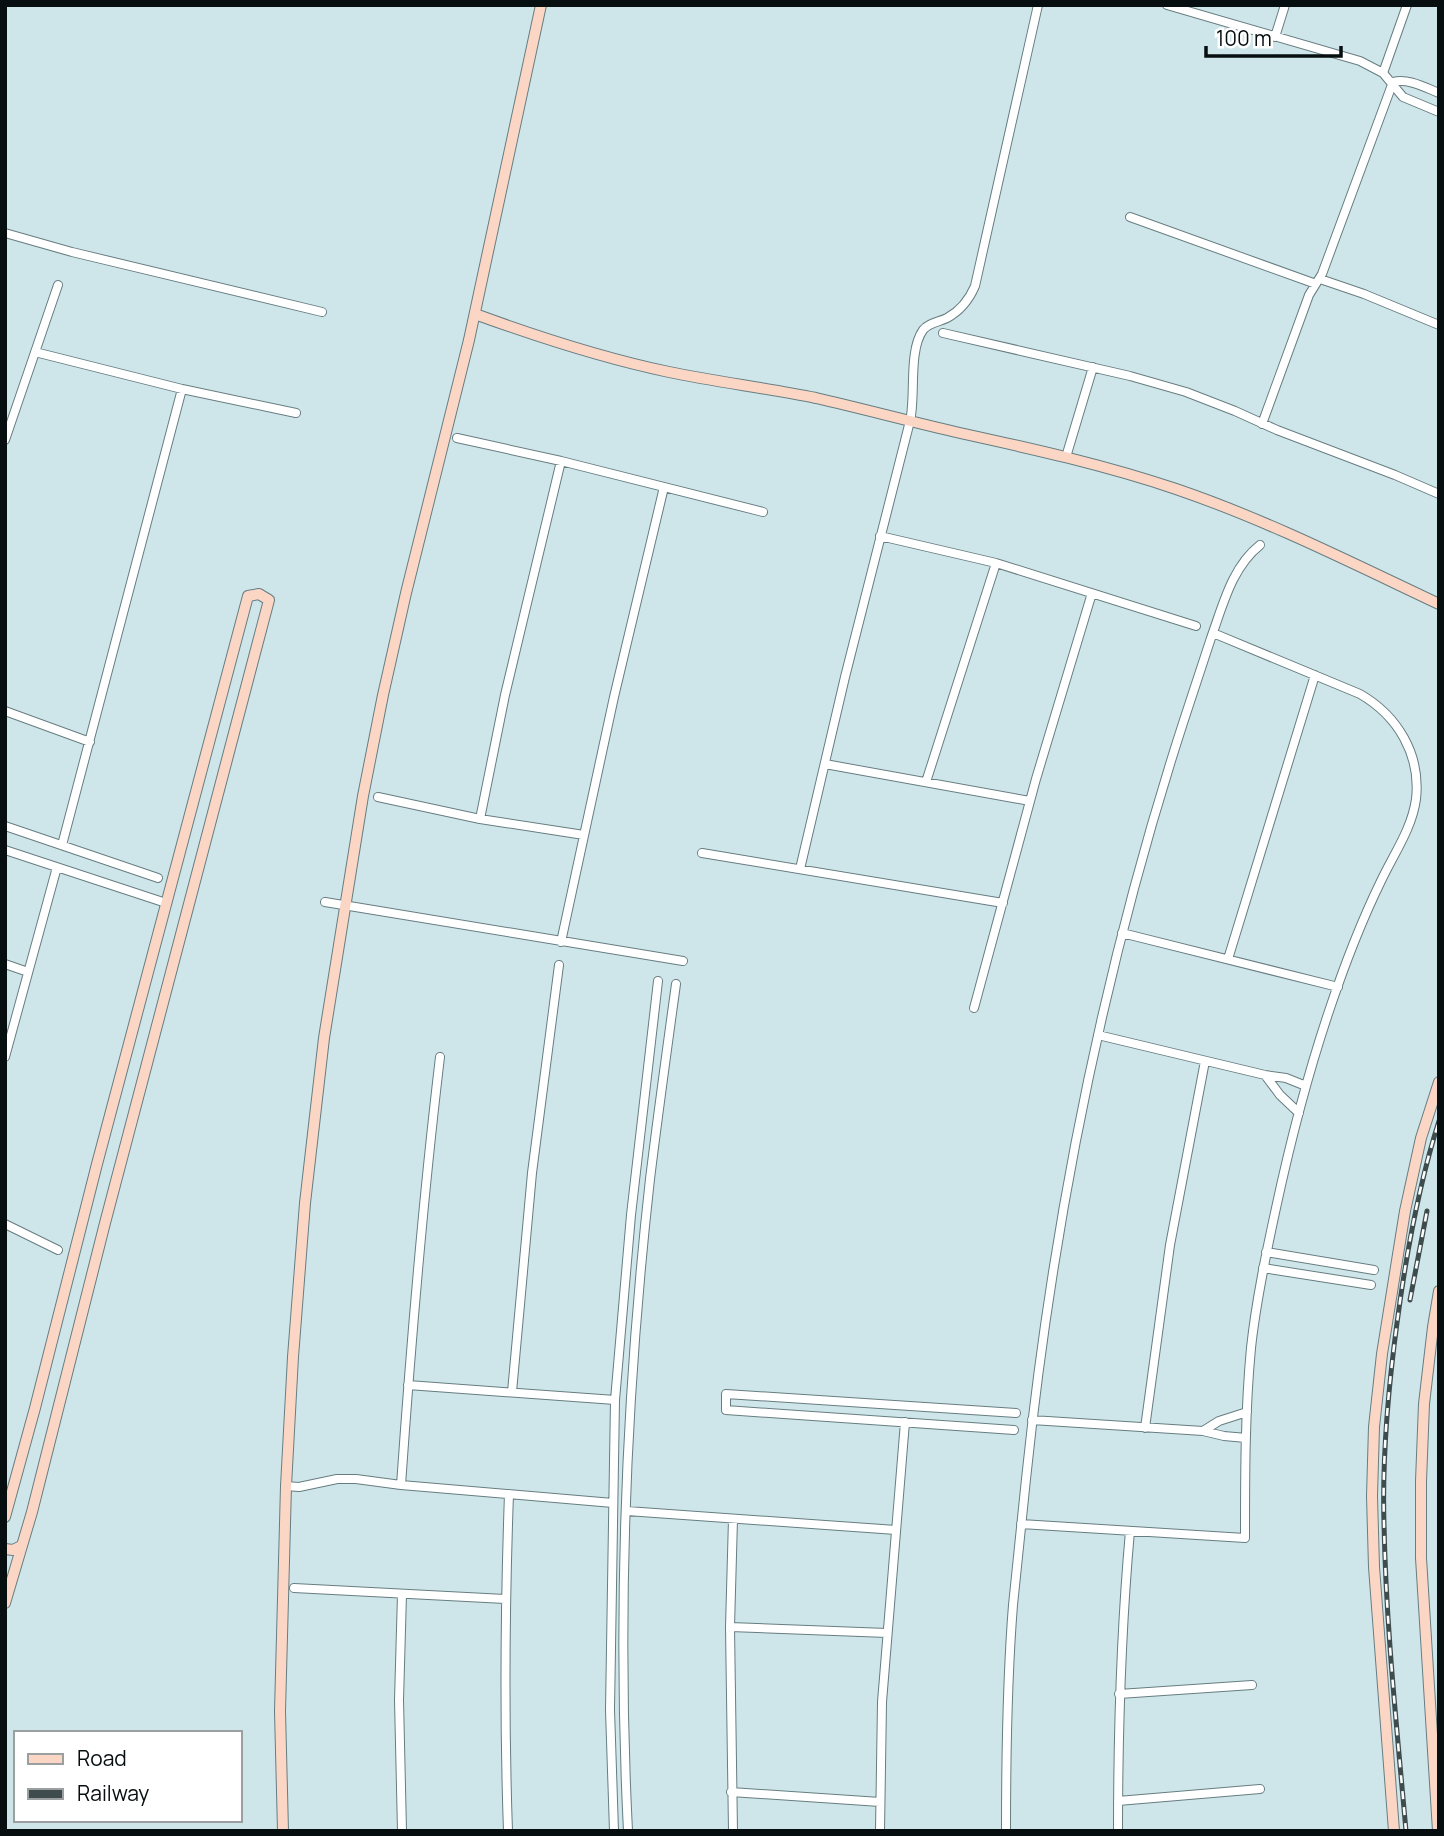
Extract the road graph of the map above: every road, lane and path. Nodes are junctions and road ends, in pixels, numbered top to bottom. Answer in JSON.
{"nodes":[{"id":1,"x":541,"y":5,"type":"edge"},
{"id":2,"x":1038,"y":5,"type":"edge"},
{"id":3,"x":1167,"y":5,"type":"edge"},
{"id":4,"x":1285,"y":5,"type":"edge"},
{"id":5,"x":1407,"y":5,"type":"edge"},
{"id":6,"x":1275,"y":37,"type":"junction"},
{"id":7,"x":1383,"y":73,"type":"junction"},
{"id":8,"x":1392,"y":82,"type":"junction"},
{"id":9,"x":1439,"y":93,"type":"edge"},
{"id":10,"x":1439,"y":112,"type":"edge"},
{"id":11,"x":1130,"y":217,"type":"dead end"},
{"id":12,"x":5,"y":233,"type":"edge"},
{"id":13,"x":1318,"y":281,"type":"junction"},
{"id":14,"x":58,"y":285,"type":"dead end"},
{"id":15,"x":322,"y":312,"type":"dead end"},
{"id":16,"x":475,"y":314,"type":"junction"},
{"id":17,"x":1439,"y":325,"type":"edge"},
{"id":18,"x":943,"y":333,"type":"dead end"},
{"id":19,"x":36,"y":352,"type":"junction"},
{"id":20,"x":1093,"y":367,"type":"junction"},
{"id":21,"x":182,"y":389,"type":"junction"},
{"id":22,"x":296,"y":413,"type":"dead end"},
{"id":23,"x":911,"y":421,"type":"junction"},
{"id":24,"x":1262,"y":424,"type":"junction"},
{"id":25,"x":457,"y":438,"type":"dead end"},
{"id":26,"x":5,"y":440,"type":"edge"},
{"id":27,"x":1066,"y":457,"type":"junction"},
{"id":28,"x":561,"y":461,"type":"junction"},
{"id":29,"x":664,"y":487,"type":"junction"},
{"id":30,"x":1439,"y":494,"type":"edge"},
{"id":31,"x":763,"y":512,"type":"dead end"},
{"id":32,"x":880,"y":536,"type":"junction"},
{"id":33,"x":1259,"y":545,"type":"dead end"},
{"id":34,"x":996,"y":563,"type":"junction"},
{"id":35,"x":1092,"y":593,"type":"junction"},
{"id":36,"x":1439,"y":604,"type":"edge"},
{"id":37,"x":1196,"y":626,"type":"dead end"},
{"id":38,"x":1213,"y":633,"type":"junction"},
{"id":39,"x":1315,"y":675,"type":"junction"},
{"id":40,"x":5,"y":711,"type":"edge"},
{"id":41,"x":90,"y":742,"type":"junction"},
{"id":42,"x":825,"y":764,"type":"junction"},
{"id":43,"x":926,"y":782,"type":"junction"},
{"id":44,"x":378,"y":797,"type":"dead end"},
{"id":45,"x":1030,"y":801,"type":"junction"},
{"id":46,"x":480,"y":819,"type":"junction"},
{"id":47,"x":5,"y":827,"type":"edge"},
{"id":48,"x":584,"y":835,"type":"junction"},
{"id":49,"x":62,"y":845,"type":"junction"},
{"id":50,"x":5,"y":850,"type":"edge"},
{"id":51,"x":702,"y":853,"type":"dead end"},
{"id":52,"x":57,"y":867,"type":"junction"},
{"id":53,"x":800,"y":869,"type":"junction"},
{"id":54,"x":158,"y":878,"type":"dead end"},
{"id":55,"x":325,"y":902,"type":"dead end"},
{"id":56,"x":166,"y":903,"type":"junction"},
{"id":57,"x":1003,"y":903,"type":"junction"},
{"id":58,"x":345,"y":906,"type":"junction"},
{"id":59,"x":1122,"y":933,"type":"junction"},
{"id":60,"x":561,"y":942,"type":"junction"},
{"id":61,"x":1228,"y":959,"type":"junction"},
{"id":62,"x":683,"y":961,"type":"dead end"},
{"id":63,"x":5,"y":964,"type":"edge"},
{"id":64,"x":559,"y":965,"type":"dead end"},
{"id":65,"x":28,"y":972,"type":"junction"},
{"id":66,"x":658,"y":981,"type":"dead end"},
{"id":67,"x":676,"y":984,"type":"dead end"},
{"id":68,"x":1338,"y":986,"type":"junction"},
{"id":69,"x":139,"y":1005,"type":"junction"},
{"id":70,"x":974,"y":1008,"type":"dead end"},
{"id":71,"x":162,"y":1010,"type":"junction"},
{"id":72,"x":653,"y":1031,"type":"junction"},
{"id":73,"x":669,"y":1034,"type":"junction"},
{"id":74,"x":1098,"y":1035,"type":"junction"},
{"id":75,"x":440,"y":1057,"type":"dead end"},
{"id":76,"x":5,"y":1058,"type":"edge"},
{"id":77,"x":1205,"y":1061,"type":"junction"},
{"id":78,"x":1265,"y":1075,"type":"junction"},
{"id":79,"x":1439,"y":1082,"type":"edge"},
{"id":80,"x":1306,"y":1086,"type":"junction"},
{"id":81,"x":1299,"y":1113,"type":"junction"},
{"id":82,"x":5,"y":1224,"type":"edge"},
{"id":83,"x":58,"y":1250,"type":"dead end"},
{"id":84,"x":1266,"y":1252,"type":"junction"},
{"id":85,"x":1263,"y":1268,"type":"junction"},
{"id":86,"x":1374,"y":1270,"type":"dead end"},
{"id":87,"x":1371,"y":1285,"type":"dead end"},
{"id":88,"x":1439,"y":1291,"type":"edge"},
{"id":89,"x":408,"y":1385,"type":"junction"},
{"id":90,"x":512,"y":1392,"type":"junction"},
{"id":91,"x":615,"y":1400,"type":"junction"},
{"id":92,"x":962,"y":1409,"type":"junction"},
{"id":93,"x":1247,"y":1412,"type":"junction"},
{"id":94,"x":1016,"y":1413,"type":"dead end"},
{"id":95,"x":1032,"y":1420,"type":"junction"},
{"id":96,"x":905,"y":1422,"type":"junction"},
{"id":97,"x":961,"y":1426,"type":"junction"},
{"id":98,"x":1145,"y":1428,"type":"junction"},
{"id":99,"x":1014,"y":1430,"type":"dead end"},
{"id":100,"x":1203,"y":1431,"type":"junction"},
{"id":101,"x":1246,"y":1438,"type":"junction"},
{"id":102,"x":401,"y":1485,"type":"junction"},
{"id":103,"x":286,"y":1486,"type":"junction"},
{"id":104,"x":509,"y":1494,"type":"junction"},
{"id":105,"x":613,"y":1503,"type":"junction"},
{"id":106,"x":627,"y":1511,"type":"junction"},
{"id":107,"x":5,"y":1517,"type":"edge"},
{"id":108,"x":733,"y":1519,"type":"junction"},
{"id":109,"x":1021,"y":1524,"type":"junction"},
{"id":110,"x":896,"y":1530,"type":"junction"},
{"id":111,"x":1130,"y":1531,"type":"junction"},
{"id":112,"x":21,"y":1546,"type":"junction"},
{"id":113,"x":5,"y":1549,"type":"edge"},
{"id":114,"x":5,"y":1560,"type":"edge"},
{"id":115,"x":14,"y":1572,"type":"junction"},
{"id":116,"x":294,"y":1588,"type":"dead end"},
{"id":117,"x":402,"y":1594,"type":"junction"},
{"id":118,"x":505,"y":1599,"type":"junction"},
{"id":119,"x":5,"y":1603,"type":"edge"},
{"id":120,"x":730,"y":1626,"type":"junction"},
{"id":121,"x":887,"y":1633,"type":"junction"},
{"id":122,"x":1252,"y":1685,"type":"dead end"},
{"id":123,"x":1119,"y":1694,"type":"junction"},
{"id":124,"x":1260,"y":1789,"type":"dead end"},
{"id":125,"x":731,"y":1792,"type":"junction"},
{"id":126,"x":880,"y":1801,"type":"junction"},
{"id":127,"x":1118,"y":1801,"type":"junction"},
{"id":128,"x":283,"y":1831,"type":"edge"},
{"id":129,"x":402,"y":1831,"type":"edge"},
{"id":130,"x":508,"y":1831,"type":"edge"},
{"id":131,"x":614,"y":1831,"type":"edge"},
{"id":132,"x":628,"y":1831,"type":"edge"},
{"id":133,"x":733,"y":1831,"type":"edge"},
{"id":134,"x":880,"y":1831,"type":"edge"},
{"id":135,"x":1006,"y":1831,"type":"edge"},
{"id":136,"x":1118,"y":1831,"type":"edge"},
{"id":137,"x":1394,"y":1831,"type":"edge"},
{"id":138,"x":1438,"y":1831,"type":"edge"}],
"edges":[{"from":1,"to":16,"type":"street"},
{"from":2,"to":23,"type":"street"},
{"from":3,"to":6,"type":"street"},
{"from":4,"to":6,"type":"street"},
{"from":5,"to":7,"type":"street"},
{"from":6,"to":7,"type":"street"},
{"from":7,"to":8,"type":"street"},
{"from":8,"to":9,"type":"street"},
{"from":8,"to":10,"type":"street"},
{"from":8,"to":13,"type":"street"},
{"from":11,"to":13,"type":"street"},
{"from":12,"to":15,"type":"street"},
{"from":13,"to":17,"type":"street"},
{"from":13,"to":24,"type":"street"},
{"from":14,"to":19,"type":"street"},
{"from":16,"to":23,"type":"street"},
{"from":16,"to":58,"type":"street"},
{"from":18,"to":20,"type":"street"},
{"from":19,"to":21,"type":"street"},
{"from":19,"to":26,"type":"street"},
{"from":20,"to":24,"type":"street"},
{"from":20,"to":27,"type":"street"},
{"from":21,"to":22,"type":"street"},
{"from":21,"to":41,"type":"street"},
{"from":23,"to":27,"type":"street"},
{"from":23,"to":32,"type":"street"},
{"from":24,"to":30,"type":"street"},
{"from":25,"to":28,"type":"street"},
{"from":27,"to":36,"type":"street"},
{"from":28,"to":29,"type":"street"},
{"from":28,"to":46,"type":"street"},
{"from":29,"to":31,"type":"street"},
{"from":29,"to":48,"type":"street"},
{"from":32,"to":34,"type":"street"},
{"from":32,"to":42,"type":"street"},
{"from":33,"to":38,"type":"street"},
{"from":34,"to":35,"type":"street"},
{"from":34,"to":43,"type":"street"},
{"from":35,"to":37,"type":"street"},
{"from":35,"to":45,"type":"street"},
{"from":38,"to":39,"type":"street"},
{"from":38,"to":59,"type":"street"},
{"from":39,"to":61,"type":"street"},
{"from":39,"to":68,"type":"street"},
{"from":40,"to":41,"type":"street"},
{"from":41,"to":49,"type":"street"},
{"from":42,"to":43,"type":"street"},
{"from":42,"to":53,"type":"street"},
{"from":43,"to":45,"type":"street"},
{"from":44,"to":46,"type":"street"},
{"from":45,"to":57,"type":"street"},
{"from":46,"to":48,"type":"street"},
{"from":47,"to":49,"type":"street"},
{"from":48,"to":60,"type":"street"},
{"from":49,"to":54,"type":"street"},
{"from":50,"to":52,"type":"street"},
{"from":51,"to":53,"type":"street"},
{"from":52,"to":56,"type":"street"},
{"from":52,"to":65,"type":"street"},
{"from":53,"to":57,"type":"street"},
{"from":55,"to":58,"type":"street"},
{"from":56,"to":69,"type":"street"},
{"from":56,"to":71,"type":"street"},
{"from":57,"to":70,"type":"street"},
{"from":58,"to":60,"type":"street"},
{"from":58,"to":103,"type":"street"},
{"from":59,"to":61,"type":"street"},
{"from":59,"to":74,"type":"street"},
{"from":60,"to":62,"type":"street"},
{"from":61,"to":68,"type":"street"},
{"from":63,"to":65,"type":"street"},
{"from":64,"to":90,"type":"street"},
{"from":65,"to":76,"type":"street"},
{"from":66,"to":72,"type":"street"},
{"from":67,"to":73,"type":"street"},
{"from":68,"to":80,"type":"street"},
{"from":69,"to":71,"type":"street"},
{"from":69,"to":107,"type":"street"},
{"from":71,"to":112,"type":"street"},
{"from":72,"to":73,"type":"street"},
{"from":72,"to":91,"type":"street"},
{"from":73,"to":106,"type":"street"},
{"from":74,"to":77,"type":"street"},
{"from":74,"to":95,"type":"street"},
{"from":75,"to":89,"type":"street"},
{"from":77,"to":78,"type":"street"},
{"from":77,"to":98,"type":"street"},
{"from":78,"to":80,"type":"street"},
{"from":78,"to":81,"type":"street"},
{"from":79,"to":137,"type":"street"},
{"from":80,"to":81,"type":"street"},
{"from":81,"to":84,"type":"street"},
{"from":82,"to":83,"type":"street"},
{"from":84,"to":85,"type":"street"},
{"from":84,"to":86,"type":"street"},
{"from":85,"to":87,"type":"street"},
{"from":85,"to":93,"type":"street"},
{"from":88,"to":138,"type":"street"},
{"from":89,"to":90,"type":"street"},
{"from":89,"to":102,"type":"street"},
{"from":90,"to":91,"type":"street"},
{"from":91,"to":105,"type":"street"},
{"from":92,"to":94,"type":"street"},
{"from":92,"to":96,"type":"street"},
{"from":92,"to":97,"type":"street"},
{"from":93,"to":100,"type":"street"},
{"from":93,"to":101,"type":"street"},
{"from":95,"to":98,"type":"street"},
{"from":95,"to":109,"type":"street"},
{"from":96,"to":97,"type":"street"},
{"from":96,"to":110,"type":"street"},
{"from":97,"to":99,"type":"street"},
{"from":98,"to":100,"type":"street"},
{"from":100,"to":101,"type":"street"},
{"from":101,"to":111,"type":"street"},
{"from":102,"to":103,"type":"street"},
{"from":102,"to":104,"type":"street"},
{"from":103,"to":128,"type":"street"},
{"from":104,"to":105,"type":"street"},
{"from":104,"to":118,"type":"street"},
{"from":105,"to":131,"type":"street"},
{"from":106,"to":108,"type":"street"},
{"from":106,"to":132,"type":"street"},
{"from":108,"to":110,"type":"street"},
{"from":108,"to":120,"type":"street"},
{"from":109,"to":111,"type":"street"},
{"from":109,"to":135,"type":"street"},
{"from":110,"to":121,"type":"street"},
{"from":111,"to":123,"type":"street"},
{"from":112,"to":113,"type":"street"},
{"from":112,"to":115,"type":"street"},
{"from":114,"to":115,"type":"street"},
{"from":115,"to":119,"type":"street"},
{"from":116,"to":117,"type":"street"},
{"from":117,"to":118,"type":"street"},
{"from":117,"to":129,"type":"street"},
{"from":118,"to":130,"type":"street"},
{"from":120,"to":121,"type":"street"},
{"from":120,"to":125,"type":"street"},
{"from":121,"to":126,"type":"street"},
{"from":122,"to":123,"type":"street"},
{"from":123,"to":127,"type":"street"},
{"from":124,"to":127,"type":"street"},
{"from":125,"to":126,"type":"street"},
{"from":125,"to":133,"type":"street"},
{"from":126,"to":134,"type":"street"},
{"from":127,"to":136,"type":"street"}]}
